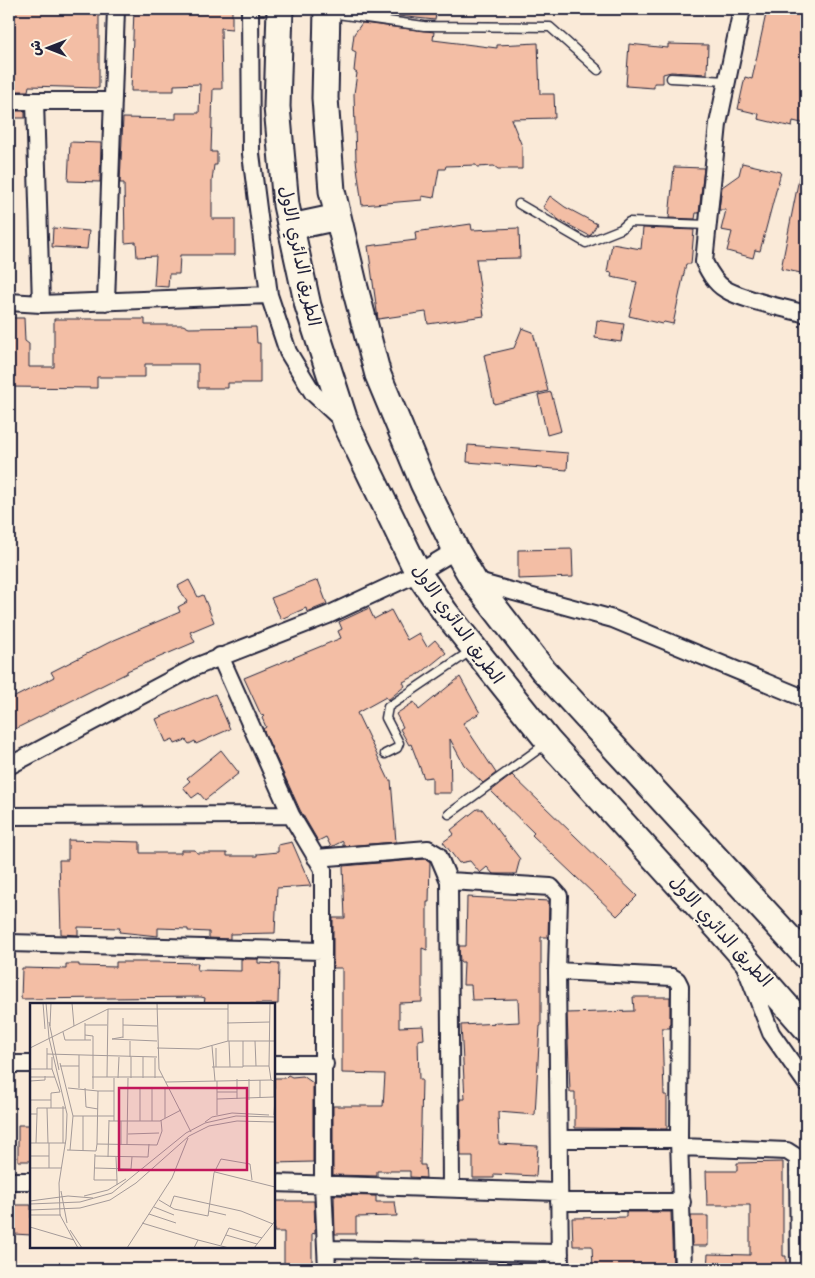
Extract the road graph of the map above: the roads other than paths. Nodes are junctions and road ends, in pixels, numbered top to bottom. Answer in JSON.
{"nodes":[{"id":1,"x":116,"y":9,"type":"edge"},
{"id":2,"x":250,"y":9,"type":"edge"},
{"id":3,"x":280,"y":9,"type":"edge"},
{"id":4,"x":742,"y":9,"type":"edge"},
{"id":5,"x":327,"y":11,"type":"edge"},
{"id":6,"x":598,"y":70,"type":"dead end"},
{"id":7,"x":671,"y":78,"type":"dead end"},
{"id":8,"x":727,"y":81,"type":"junction"},
{"id":9,"x":9,"y":101,"type":"edge"},
{"id":10,"x":35,"y":101,"type":"junction"},
{"id":11,"x":111,"y":101,"type":"junction"},
{"id":12,"x":519,"y":204,"type":"dead end"},
{"id":13,"x":338,"y":217,"type":"junction"},
{"id":14,"x":708,"y":225,"type":"junction"},
{"id":15,"x":291,"y":227,"type":"junction"},
{"id":16,"x":269,"y":296,"type":"junction"},
{"id":17,"x":9,"y":302,"type":"edge"},
{"id":18,"x":106,"y":302,"type":"junction"},
{"id":19,"x":41,"y":304,"type":"junction"},
{"id":20,"x":806,"y":314,"type":"edge"},
{"id":21,"x":346,"y":424,"type":"junction"},
{"id":22,"x":456,"y":550,"type":"junction"},
{"id":23,"x":418,"y":573,"type":"junction"},
{"id":24,"x":474,"y":581,"type":"junction"},
{"id":25,"x":474,"y":649,"type":"junction"},
{"id":26,"x":220,"y":656,"type":"junction"},
{"id":27,"x":806,"y":699,"type":"edge"},
{"id":28,"x":549,"y":742,"type":"junction"},
{"id":29,"x":385,"y":754,"type":"dead end"},
{"id":30,"x":9,"y":766,"type":"edge"},
{"id":31,"x":449,"y":814,"type":"dead end"},
{"id":32,"x":291,"y":815,"type":"junction"},
{"id":33,"x":9,"y":816,"type":"edge"},
{"id":34,"x":316,"y":858,"type":"junction"},
{"id":35,"x":449,"y":881,"type":"junction"},
{"id":36,"x":9,"y":943,"type":"edge"},
{"id":37,"x":322,"y":950,"type":"junction"},
{"id":38,"x":739,"y":950,"type":"junction"},
{"id":39,"x":806,"y":956,"type":"edge"},
{"id":40,"x":557,"y":971,"type":"junction"},
{"id":41,"x":806,"y":1028,"type":"edge"},
{"id":42,"x":9,"y":1064,"type":"edge"},
{"id":43,"x":30,"y":1064,"type":"edge"},
{"id":44,"x":275,"y":1064,"type":"edge"},
{"id":45,"x":324,"y":1064,"type":"junction"},
{"id":46,"x":806,"y":1083,"type":"edge"},
{"id":47,"x":559,"y":1139,"type":"junction"},
{"id":48,"x":679,"y":1143,"type":"junction"},
{"id":49,"x":9,"y":1181,"type":"edge"},
{"id":50,"x":30,"y":1181,"type":"edge"},
{"id":51,"x":275,"y":1183,"type":"edge"},
{"id":52,"x":324,"y":1184,"type":"junction"},
{"id":53,"x":451,"y":1188,"type":"junction"},
{"id":54,"x":559,"y":1197,"type":"junction"},
{"id":55,"x":682,"y":1202,"type":"junction"},
{"id":56,"x":326,"y":1249,"type":"junction"},
{"id":57,"x":560,"y":1261,"type":"edge"},
{"id":58,"x":326,"y":1269,"type":"edge"},
{"id":59,"x":683,"y":1269,"type":"edge"},
{"id":60,"x":799,"y":1269,"type":"edge"}],
"edges":[{"from":1,"to":11,"type":"street"},
{"from":2,"to":16,"type":"street"},
{"from":3,"to":15,"type":"main road","name":"الطريق الدائري الاول"},
{"from":4,"to":8,"type":"street"},
{"from":5,"to":6,"type":"lane"},
{"from":5,"to":13,"type":"main road"},
{"from":7,"to":8,"type":"lane"},
{"from":8,"to":14,"type":"street"},
{"from":9,"to":10,"type":"street"},
{"from":10,"to":11,"type":"street"},
{"from":10,"to":19,"type":"street"},
{"from":11,"to":18,"type":"street"},
{"from":12,"to":14,"type":"lane"},
{"from":13,"to":15,"type":"main road"},
{"from":13,"to":22,"type":"main road"},
{"from":14,"to":20,"type":"street"},
{"from":15,"to":21,"type":"main road","name":"الطريق الدائري الاول"},
{"from":16,"to":18,"type":"street"},
{"from":16,"to":21,"type":"street"},
{"from":17,"to":19,"type":"street"},
{"from":18,"to":19,"type":"street"},
{"from":21,"to":23,"type":"main road","name":"الطريق الدائري الاول"},
{"from":22,"to":23,"type":"street"},
{"from":22,"to":24,"type":"main road"},
{"from":23,"to":25,"type":"main road","name":"الطريق الدائري الاول"},
{"from":23,"to":26,"type":"street"},
{"from":24,"to":27,"type":"street"},
{"from":24,"to":39,"type":"main road"},
{"from":25,"to":28,"type":"main road","name":"الطريق الدائري الاول"},
{"from":25,"to":29,"type":"lane"},
{"from":26,"to":30,"type":"street"},
{"from":26,"to":32,"type":"street"},
{"from":28,"to":31,"type":"lane"},
{"from":28,"to":38,"type":"main road","name":"الطريق الدائري الاول"},
{"from":32,"to":33,"type":"street"},
{"from":32,"to":34,"type":"street"},
{"from":34,"to":35,"type":"street"},
{"from":34,"to":37,"type":"street"},
{"from":35,"to":40,"type":"street"},
{"from":35,"to":53,"type":"street"},
{"from":36,"to":37,"type":"street"},
{"from":37,"to":45,"type":"street"},
{"from":38,"to":41,"type":"main road","name":"الطريق الدائري الاول"},
{"from":38,"to":46,"type":"street"},
{"from":40,"to":47,"type":"street"},
{"from":40,"to":48,"type":"street"},
{"from":42,"to":43,"type":"street"},
{"from":44,"to":45,"type":"street"},
{"from":45,"to":52,"type":"street"},
{"from":47,"to":48,"type":"street"},
{"from":47,"to":54,"type":"street"},
{"from":48,"to":55,"type":"street"},
{"from":48,"to":60,"type":"street"},
{"from":49,"to":50,"type":"street"},
{"from":51,"to":52,"type":"street"},
{"from":52,"to":53,"type":"street"},
{"from":52,"to":56,"type":"street"},
{"from":53,"to":54,"type":"street"},
{"from":54,"to":55,"type":"street"},
{"from":54,"to":57,"type":"street"},
{"from":55,"to":59,"type":"street"},
{"from":56,"to":57,"type":"street"},
{"from":56,"to":58,"type":"street"}]}
